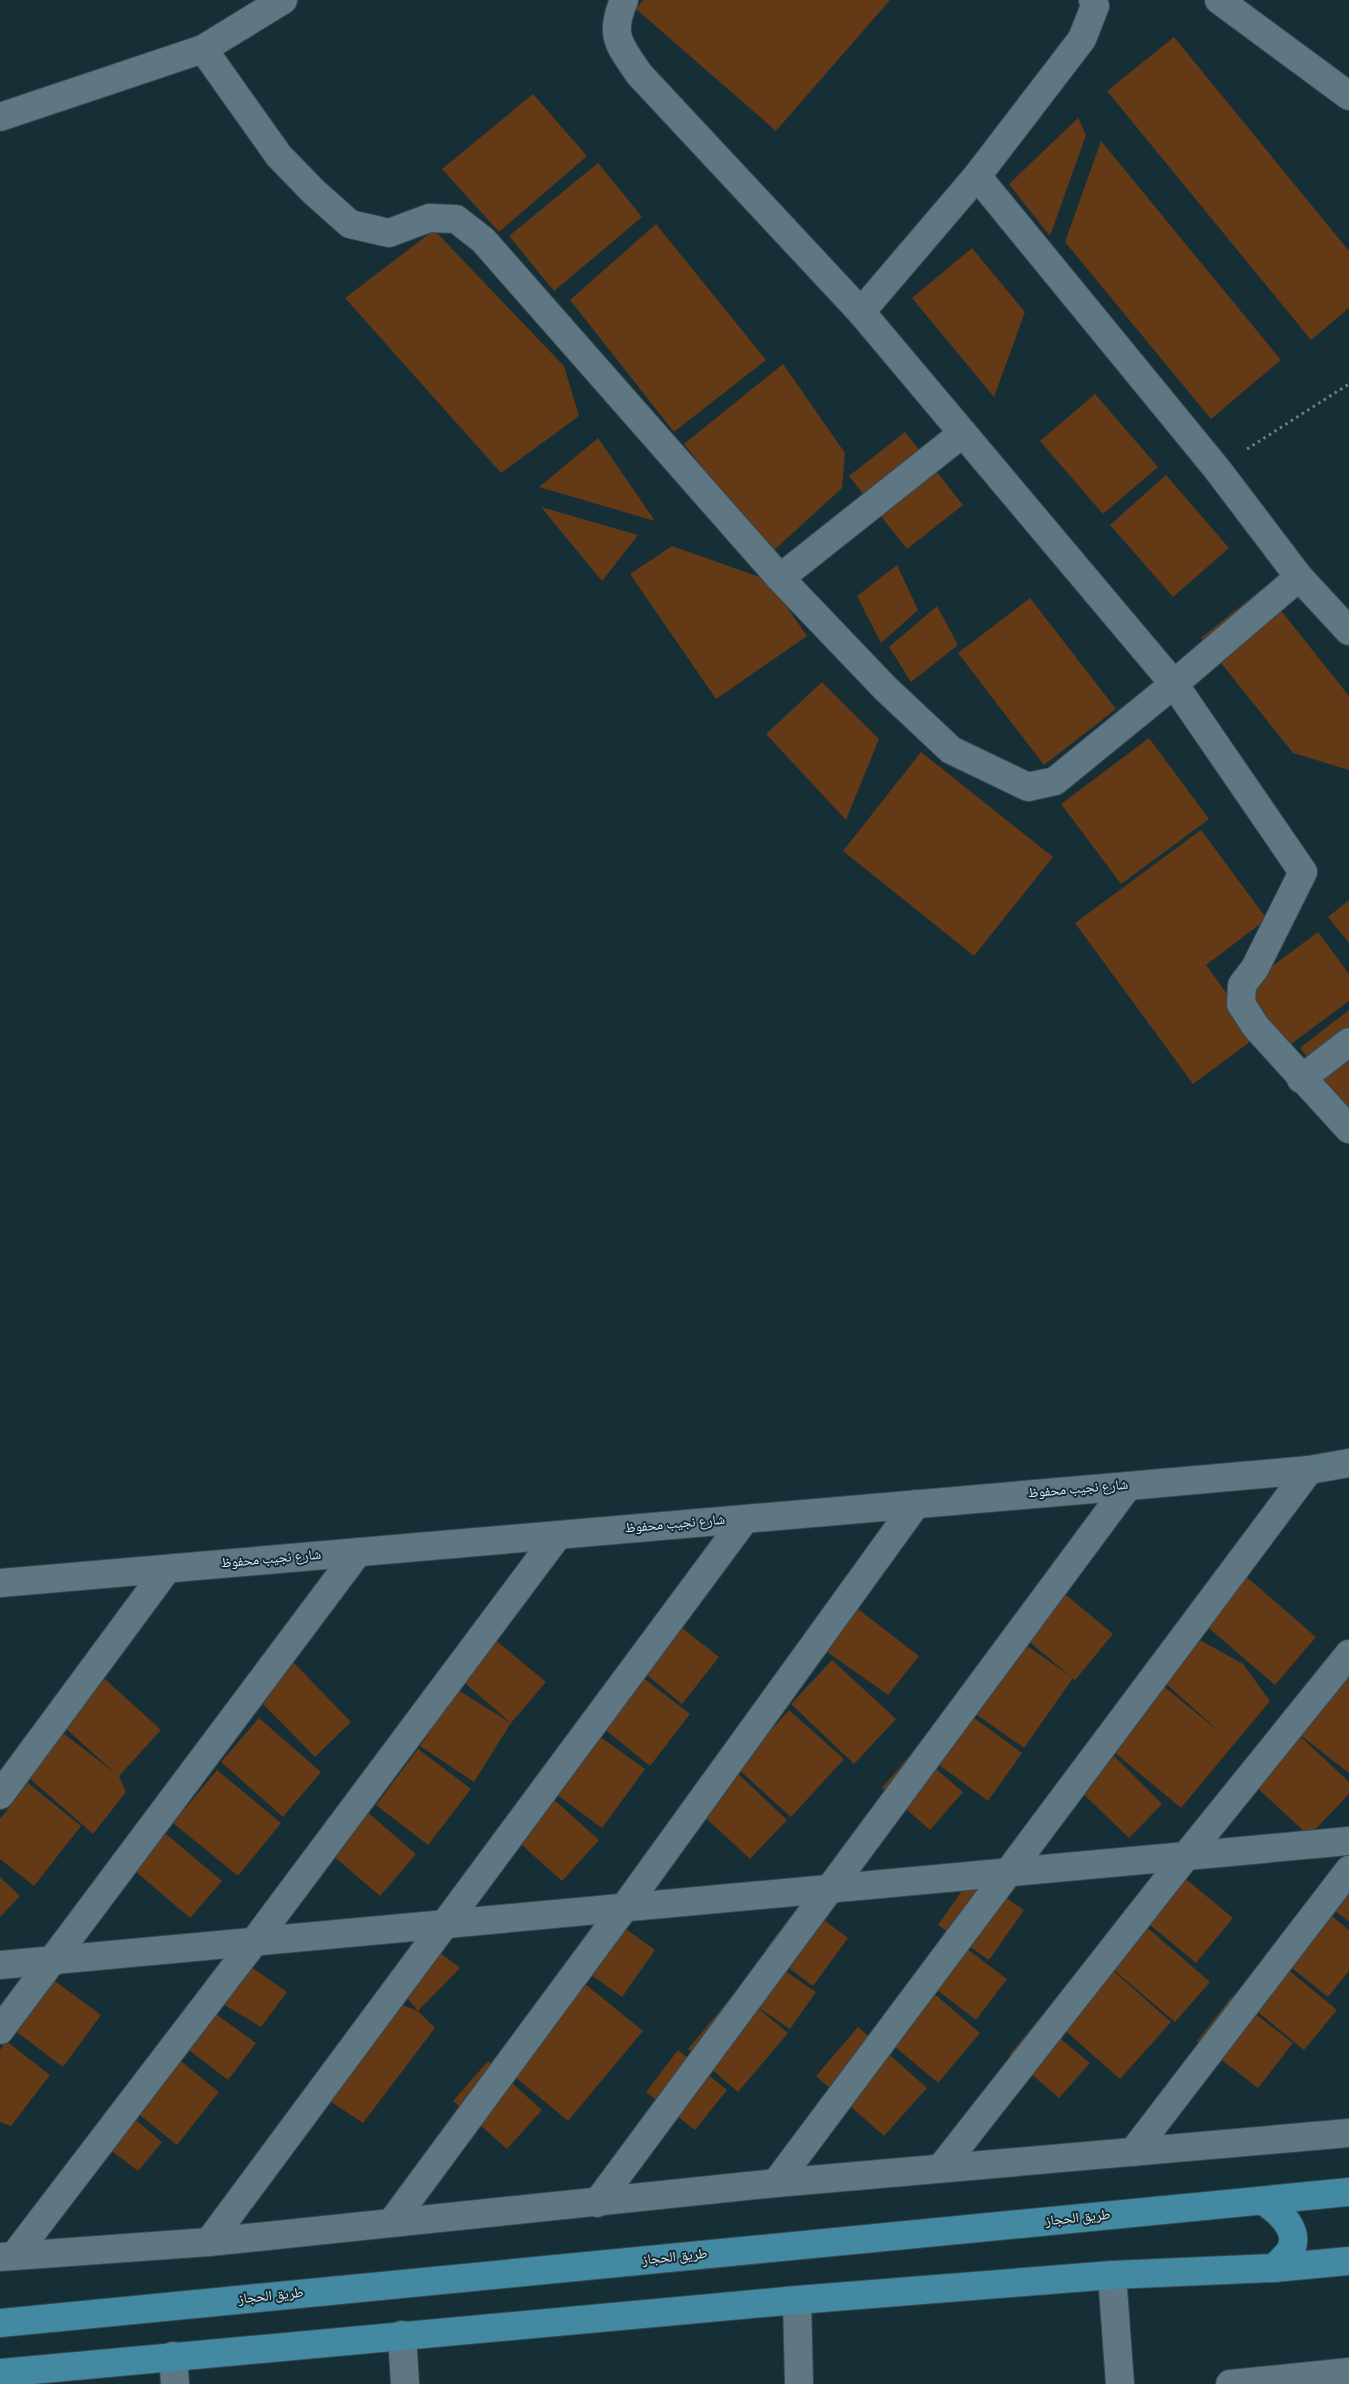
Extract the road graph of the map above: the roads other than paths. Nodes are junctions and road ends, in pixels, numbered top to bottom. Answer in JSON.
{"nodes":[{"id":1,"x":283,"y":0,"type":"edge"},
{"id":2,"x":624,"y":0,"type":"edge"},
{"id":3,"x":1093,"y":0,"type":"edge"},
{"id":4,"x":1219,"y":0,"type":"edge"},
{"id":5,"x":203,"y":49,"type":"junction"},
{"id":6,"x":1349,"y":96,"type":"edge"},
{"id":7,"x":0,"y":117,"type":"edge"},
{"id":8,"x":976,"y":176,"type":"junction"},
{"id":9,"x":861,"y":312,"type":"junction"},
{"id":10,"x":963,"y":433,"type":"junction"},
{"id":11,"x":1300,"y":577,"type":"junction"},
{"id":12,"x":780,"y":578,"type":"junction"},
{"id":13,"x":1349,"y":631,"type":"edge"},
{"id":14,"x":1174,"y":684,"type":"junction"},
{"id":15,"x":1349,"y":1042,"type":"edge"},
{"id":16,"x":1302,"y":1079,"type":"junction"},
{"id":17,"x":1349,"y":1129,"type":"edge"},
{"id":18,"x":1349,"y":1463,"type":"edge"},
{"id":19,"x":1309,"y":1470,"type":"junction"},
{"id":20,"x":1128,"y":1486,"type":"junction"},
{"id":21,"x":916,"y":1504,"type":"junction"},
{"id":22,"x":745,"y":1519,"type":"junction"},
{"id":23,"x":558,"y":1535,"type":"junction"},
{"id":24,"x":358,"y":1552,"type":"junction"},
{"id":25,"x":167,"y":1569,"type":"junction"},
{"id":26,"x":4,"y":1588,"type":"edge"},
{"id":27,"x":1349,"y":1654,"type":"edge"},
{"id":28,"x":0,"y":1795,"type":"edge"},
{"id":29,"x":1349,"y":1841,"type":"edge"},
{"id":30,"x":1186,"y":1856,"type":"junction"},
{"id":31,"x":1349,"y":1870,"type":"edge"},
{"id":32,"x":1008,"y":1872,"type":"junction"},
{"id":33,"x":832,"y":1888,"type":"junction"},
{"id":34,"x":624,"y":1908,"type":"junction"},
{"id":35,"x":444,"y":1924,"type":"junction"},
{"id":36,"x":254,"y":1942,"type":"junction"},
{"id":37,"x":52,"y":1960,"type":"junction"},
{"id":38,"x":0,"y":1965,"type":"edge"},
{"id":39,"x":0,"y":2030,"type":"edge"},
{"id":40,"x":1346,"y":2128,"type":"edge"},
{"id":41,"x":1132,"y":2152,"type":"junction"},
{"id":42,"x":941,"y":2168,"type":"junction"},
{"id":43,"x":776,"y":2183,"type":"junction"},
{"id":44,"x":1349,"y":2192,"type":"edge"},
{"id":45,"x":1263,"y":2201,"type":"junction"},
{"id":46,"x":597,"y":2203,"type":"junction"},
{"id":47,"x":392,"y":2222,"type":"junction"},
{"id":48,"x":209,"y":2242,"type":"junction"},
{"id":49,"x":7,"y":2257,"type":"edge"},
{"id":50,"x":1349,"y":2261,"type":"edge"},
{"id":51,"x":1274,"y":2268,"type":"junction"},
{"id":52,"x":1112,"y":2274,"type":"junction"},
{"id":53,"x":797,"y":2300,"type":"junction"},
{"id":54,"x":0,"y":2323,"type":"edge"},
{"id":55,"x":402,"y":2335,"type":"junction"},
{"id":56,"x":173,"y":2356,"type":"junction"},
{"id":57,"x":1349,"y":2372,"type":"edge"},
{"id":58,"x":0,"y":2374,"type":"edge"},
{"id":59,"x":1304,"y":2380,"type":"edge"},
{"id":60,"x":174,"y":2384,"type":"edge"},
{"id":61,"x":405,"y":2384,"type":"edge"},
{"id":62,"x":799,"y":2384,"type":"edge"},
{"id":63,"x":1120,"y":2384,"type":"edge"},
{"id":64,"x":1230,"y":2384,"type":"edge"}],
"edges":[{"from":1,"to":5,"type":"street"},
{"from":2,"to":9,"type":"street"},
{"from":3,"to":8,"type":"street"},
{"from":4,"to":6,"type":"street"},
{"from":5,"to":7,"type":"street"},
{"from":5,"to":12,"type":"street"},
{"from":8,"to":9,"type":"street"},
{"from":8,"to":11,"type":"street"},
{"from":9,"to":10,"type":"street"},
{"from":10,"to":12,"type":"street"},
{"from":10,"to":14,"type":"street"},
{"from":11,"to":13,"type":"street"},
{"from":11,"to":14,"type":"street"},
{"from":12,"to":14,"type":"street"},
{"from":14,"to":16,"type":"street"},
{"from":15,"to":16,"type":"street"},
{"from":16,"to":17,"type":"street"},
{"from":18,"to":19,"type":"street","name":"شارع نجيب محفوظ"},
{"from":19,"to":20,"type":"street","name":"شارع نجيب محفوظ"},
{"from":19,"to":32,"type":"street"},
{"from":20,"to":21,"type":"street","name":"شارع نجيب محفوظ"},
{"from":20,"to":33,"type":"street"},
{"from":21,"to":22,"type":"street","name":"شارع نجيب محفوظ"},
{"from":21,"to":34,"type":"street"},
{"from":22,"to":23,"type":"street","name":"شارع نجيب محفوظ"},
{"from":22,"to":35,"type":"street"},
{"from":23,"to":24,"type":"street","name":"شارع نجيب محفوظ"},
{"from":23,"to":36,"type":"street"},
{"from":24,"to":25,"type":"street","name":"شارع نجيب محفوظ"},
{"from":24,"to":37,"type":"street"},
{"from":25,"to":26,"type":"street","name":"شارع نجيب محفوظ"},
{"from":25,"to":28,"type":"street"},
{"from":27,"to":30,"type":"street"},
{"from":29,"to":30,"type":"street"},
{"from":30,"to":32,"type":"street"},
{"from":30,"to":42,"type":"street"},
{"from":31,"to":41,"type":"street"},
{"from":32,"to":33,"type":"street"},
{"from":32,"to":43,"type":"street"},
{"from":33,"to":34,"type":"street"},
{"from":33,"to":46,"type":"street"},
{"from":34,"to":35,"type":"street"},
{"from":34,"to":47,"type":"street"},
{"from":35,"to":36,"type":"street"},
{"from":35,"to":48,"type":"street"},
{"from":36,"to":37,"type":"street"},
{"from":36,"to":49,"type":"street"},
{"from":37,"to":38,"type":"street"},
{"from":37,"to":39,"type":"street"},
{"from":40,"to":41,"type":"street"},
{"from":41,"to":42,"type":"street"},
{"from":42,"to":43,"type":"street"},
{"from":43,"to":46,"type":"street"},
{"from":44,"to":45,"type":"main road","name":"طريق الحجاز"},
{"from":45,"to":51,"type":"main road"},
{"from":45,"to":54,"type":"main road","name":"طريق الحجاز"},
{"from":46,"to":47,"type":"street"},
{"from":47,"to":48,"type":"street"},
{"from":48,"to":49,"type":"street"},
{"from":50,"to":51,"type":"main road"},
{"from":51,"to":52,"type":"main road"},
{"from":52,"to":53,"type":"main road"},
{"from":52,"to":63,"type":"street"},
{"from":53,"to":55,"type":"main road"},
{"from":53,"to":62,"type":"street"},
{"from":55,"to":56,"type":"main road"},
{"from":55,"to":61,"type":"street"},
{"from":56,"to":58,"type":"main road"},
{"from":56,"to":60,"type":"street"},
{"from":57,"to":59,"type":"street"},
{"from":59,"to":64,"type":"street"}]}
